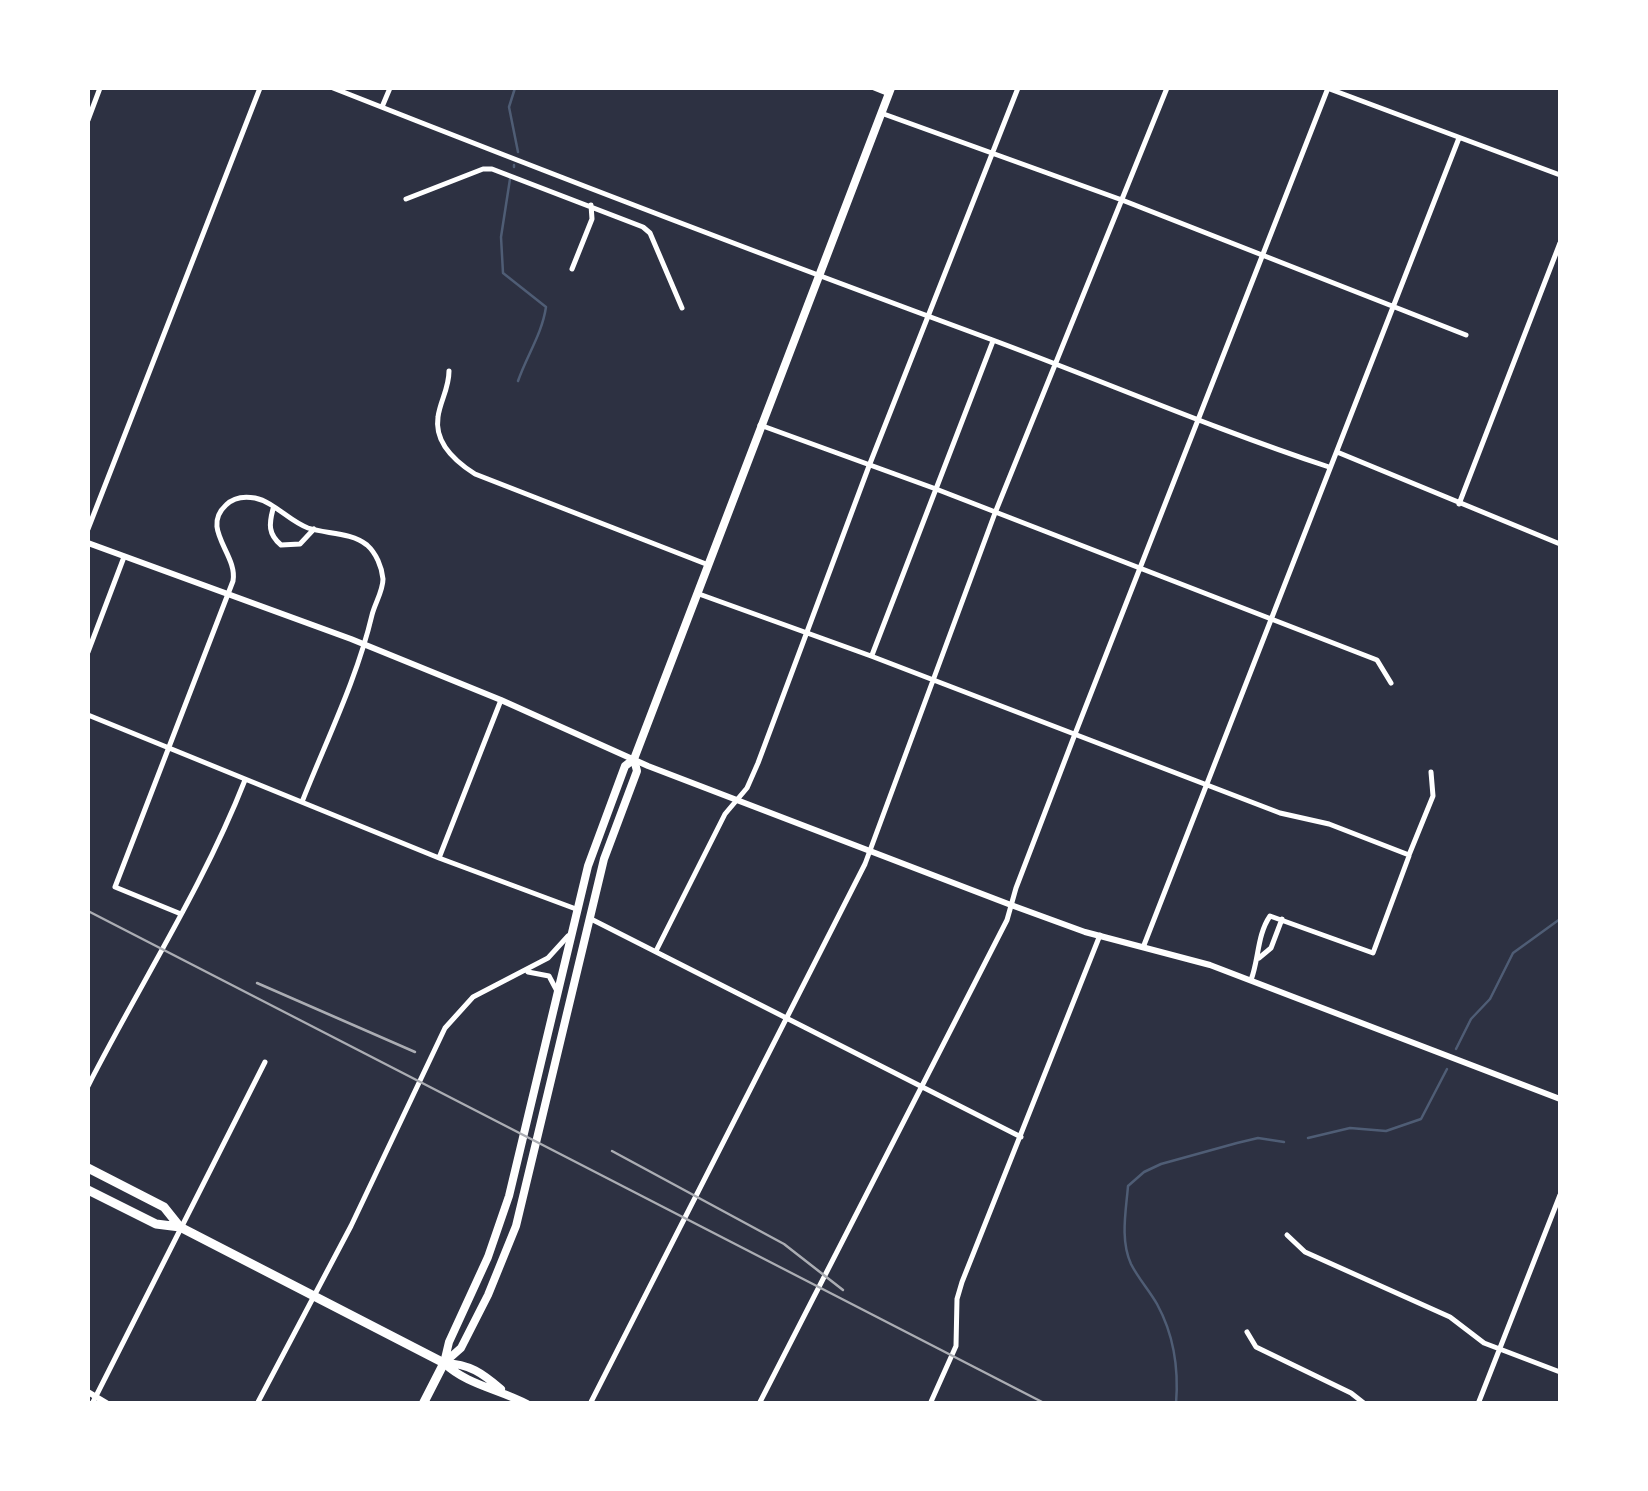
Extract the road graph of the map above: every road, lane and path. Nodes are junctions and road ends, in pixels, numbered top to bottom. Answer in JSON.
{"nodes":[{"id":1,"x":100,"y":88,"type":"edge"},
{"id":2,"x":260,"y":88,"type":"edge"},
{"id":3,"x":333,"y":88,"type":"edge"},
{"id":4,"x":390,"y":88,"type":"edge"},
{"id":5,"x":874,"y":88,"type":"edge"},
{"id":6,"x":1018,"y":88,"type":"edge"},
{"id":7,"x":1167,"y":88,"type":"edge"},
{"id":8,"x":1328,"y":88,"type":"edge"},
{"id":9,"x":890,"y":91,"type":"edge"},
{"id":10,"x":382,"y":107,"type":"junction"},
{"id":11,"x":882,"y":113,"type":"junction"},
{"id":12,"x":88,"y":120,"type":"edge"},
{"id":13,"x":1459,"y":138,"type":"junction"},
{"id":14,"x":992,"y":153,"type":"junction"},
{"id":15,"x":543,"y":171,"type":"junction"},
{"id":16,"x":1560,"y":175,"type":"edge"},
{"id":17,"x":540,"y":185,"type":"junction"},
{"id":18,"x":406,"y":199,"type":"dead end"},
{"id":19,"x":1122,"y":200,"type":"junction"},
{"id":20,"x":591,"y":204,"type":"junction"},
{"id":21,"x":1560,"y":244,"type":"edge"},
{"id":22,"x":1264,"y":256,"type":"junction"},
{"id":23,"x":572,"y":269,"type":"dead end"},
{"id":24,"x":820,"y":276,"type":"junction"},
{"id":25,"x":1392,"y":305,"type":"junction"},
{"id":26,"x":682,"y":308,"type":"dead end"},
{"id":27,"x":929,"y":318,"type":"junction"},
{"id":28,"x":1466,"y":334,"type":"dead end"},
{"id":29,"x":993,"y":340,"type":"junction"},
{"id":30,"x":1056,"y":366,"type":"junction"},
{"id":31,"x":449,"y":371,"type":"dead end"},
{"id":32,"x":1198,"y":421,"type":"junction"},
{"id":33,"x":760,"y":425,"type":"junction"},
{"id":34,"x":1336,"y":451,"type":"junction"},
{"id":35,"x":869,"y":466,"type":"junction"},
{"id":36,"x":1329,"y":467,"type":"junction"},
{"id":37,"x":936,"y":489,"type":"junction"},
{"id":38,"x":1459,"y":504,"type":"junction"},
{"id":39,"x":274,"y":509,"type":"junction"},
{"id":40,"x":995,"y":513,"type":"junction"},
{"id":41,"x":88,"y":530,"type":"edge"},
{"id":42,"x":314,"y":530,"type":"junction"},
{"id":43,"x":88,"y":543,"type":"edge"},
{"id":44,"x":1560,"y":544,"type":"edge"},
{"id":45,"x":124,"y":556,"type":"junction"},
{"id":46,"x":706,"y":564,"type":"junction"},
{"id":47,"x":1140,"y":568,"type":"junction"},
{"id":48,"x":696,"y":593,"type":"junction"},
{"id":49,"x":229,"y":594,"type":"junction"},
{"id":50,"x":1272,"y":618,"type":"junction"},
{"id":51,"x":806,"y":634,"type":"junction"},
{"id":52,"x":363,"y":644,"type":"junction"},
{"id":53,"x":88,"y":652,"type":"edge"},
{"id":54,"x":871,"y":656,"type":"junction"},
{"id":55,"x":935,"y":681,"type":"junction"},
{"id":56,"x":1391,"y":683,"type":"dead end"},
{"id":57,"x":502,"y":700,"type":"junction"},
{"id":58,"x":88,"y":715,"type":"edge"},
{"id":59,"x":1075,"y":734,"type":"junction"},
{"id":60,"x":168,"y":748,"type":"junction"},
{"id":61,"x":634,"y":759,"type":"junction"},
{"id":62,"x":1431,"y":772,"type":"dead end"},
{"id":63,"x":245,"y":780,"type":"junction"},
{"id":64,"x":1206,"y":784,"type":"junction"},
{"id":65,"x":737,"y":800,"type":"junction"},
{"id":66,"x":302,"y":802,"type":"junction"},
{"id":67,"x":870,"y":851,"type":"junction"},
{"id":68,"x":1410,"y":856,"type":"junction"},
{"id":69,"x":439,"y":858,"type":"junction"},
{"id":70,"x":1011,"y":905,"type":"junction"},
{"id":71,"x":576,"y":910,"type":"junction"},
{"id":72,"x":181,"y":914,"type":"junction"},
{"id":73,"x":590,"y":918,"type":"junction"},
{"id":74,"x":1282,"y":919,"type":"junction"},
{"id":75,"x":572,"y":928,"type":"junction"},
{"id":76,"x":1100,"y":935,"type":"junction"},
{"id":77,"x":1144,"y":945,"type":"junction"},
{"id":78,"x":656,"y":951,"type":"junction"},
{"id":79,"x":1259,"y":958,"type":"junction"},
{"id":80,"x":520,"y":973,"type":"junction"},
{"id":81,"x":1250,"y":980,"type":"junction"},
{"id":82,"x":557,"y":991,"type":"junction"},
{"id":83,"x":788,"y":1017,"type":"junction"},
{"id":84,"x":266,"y":1062,"type":"dead end"},
{"id":85,"x":88,"y":1086,"type":"edge"},
{"id":86,"x":923,"y":1086,"type":"junction"},
{"id":87,"x":1560,"y":1099,"type":"edge"},
{"id":88,"x":1021,"y":1138,"type":"junction"},
{"id":89,"x":88,"y":1168,"type":"edge"},
{"id":90,"x":88,"y":1190,"type":"edge"},
{"id":91,"x":1560,"y":1194,"type":"edge"},
{"id":92,"x":180,"y":1227,"type":"junction"},
{"id":93,"x":1288,"y":1236,"type":"dead end"},
{"id":94,"x":312,"y":1296,"type":"junction"},
{"id":95,"x":1247,"y":1332,"type":"dead end"},
{"id":96,"x":1500,"y":1349,"type":"junction"},
{"id":97,"x":444,"y":1363,"type":"junction"},
{"id":98,"x":1560,"y":1372,"type":"edge"},
{"id":99,"x":504,"y":1392,"type":"junction"},
{"id":100,"x":92,"y":1398,"type":"edge"},
{"id":101,"x":108,"y":1404,"type":"edge"},
{"id":102,"x":256,"y":1404,"type":"edge"},
{"id":103,"x":423,"y":1404,"type":"edge"},
{"id":104,"x":527,"y":1404,"type":"edge"},
{"id":105,"x":590,"y":1404,"type":"edge"},
{"id":106,"x":760,"y":1404,"type":"edge"},
{"id":107,"x":930,"y":1404,"type":"edge"},
{"id":108,"x":1366,"y":1404,"type":"edge"},
{"id":109,"x":1478,"y":1404,"type":"edge"}],
"edges":[{"from":1,"to":12,"type":"street"},
{"from":2,"to":41,"type":"street"},
{"from":3,"to":10,"type":"street"},
{"from":4,"to":10,"type":"street"},
{"from":5,"to":9,"type":"street"},
{"from":6,"to":14,"type":"street"},
{"from":7,"to":19,"type":"street"},
{"from":8,"to":13,"type":"street"},
{"from":8,"to":22,"type":"street"},
{"from":9,"to":11,"type":"main road"},
{"from":10,"to":15,"type":"street"},
{"from":11,"to":14,"type":"street"},
{"from":11,"to":24,"type":"main road"},
{"from":13,"to":16,"type":"street"},
{"from":13,"to":25,"type":"street"},
{"from":14,"to":19,"type":"street"},
{"from":14,"to":27,"type":"street"},
{"from":15,"to":17,"type":"street"},
{"from":15,"to":24,"type":"street"},
{"from":17,"to":18,"type":"street"},
{"from":17,"to":20,"type":"street"},
{"from":19,"to":22,"type":"street"},
{"from":19,"to":30,"type":"street"},
{"from":20,"to":23,"type":"street"},
{"from":20,"to":26,"type":"street"},
{"from":21,"to":38,"type":"street"},
{"from":22,"to":25,"type":"street"},
{"from":22,"to":32,"type":"street"},
{"from":24,"to":27,"type":"street"},
{"from":24,"to":33,"type":"main road"},
{"from":25,"to":28,"type":"street"},
{"from":25,"to":34,"type":"street"},
{"from":27,"to":29,"type":"street"},
{"from":27,"to":35,"type":"street"},
{"from":29,"to":30,"type":"street"},
{"from":29,"to":37,"type":"street"},
{"from":30,"to":32,"type":"street"},
{"from":30,"to":40,"type":"street"},
{"from":31,"to":46,"type":"street"},
{"from":32,"to":36,"type":"street"},
{"from":32,"to":47,"type":"street"},
{"from":33,"to":35,"type":"street"},
{"from":33,"to":46,"type":"main road"},
{"from":34,"to":36,"type":"street"},
{"from":34,"to":38,"type":"street"},
{"from":35,"to":37,"type":"street"},
{"from":35,"to":51,"type":"street"},
{"from":36,"to":50,"type":"street"},
{"from":37,"to":40,"type":"street"},
{"from":37,"to":54,"type":"street"},
{"from":38,"to":44,"type":"street"},
{"from":39,"to":42,"type":"street"},
{"from":39,"to":42,"type":"street"},
{"from":39,"to":49,"type":"street"},
{"from":40,"to":47,"type":"street"},
{"from":40,"to":55,"type":"street"},
{"from":42,"to":52,"type":"street"},
{"from":43,"to":45,"type":"street"},
{"from":45,"to":49,"type":"street"},
{"from":45,"to":53,"type":"street"},
{"from":46,"to":48,"type":"main road"},
{"from":47,"to":50,"type":"street"},
{"from":47,"to":59,"type":"street"},
{"from":48,"to":51,"type":"street"},
{"from":48,"to":61,"type":"main road"},
{"from":49,"to":52,"type":"street"},
{"from":49,"to":60,"type":"street"},
{"from":50,"to":56,"type":"street"},
{"from":50,"to":64,"type":"street"},
{"from":51,"to":54,"type":"street"},
{"from":51,"to":65,"type":"street"},
{"from":52,"to":57,"type":"street"},
{"from":52,"to":66,"type":"street"},
{"from":54,"to":55,"type":"street"},
{"from":55,"to":59,"type":"street"},
{"from":55,"to":67,"type":"street"},
{"from":57,"to":61,"type":"street"},
{"from":57,"to":69,"type":"street"},
{"from":58,"to":60,"type":"street"},
{"from":59,"to":64,"type":"street"},
{"from":59,"to":70,"type":"street"},
{"from":60,"to":63,"type":"street"},
{"from":60,"to":72,"type":"street"},
{"from":61,"to":65,"type":"street"},
{"from":61,"to":71,"type":"main road"},
{"from":61,"to":73,"type":"main road"},
{"from":62,"to":68,"type":"street"},
{"from":63,"to":66,"type":"street"},
{"from":63,"to":72,"type":"street"},
{"from":64,"to":68,"type":"street"},
{"from":64,"to":77,"type":"street"},
{"from":65,"to":67,"type":"street"},
{"from":65,"to":78,"type":"street"},
{"from":66,"to":69,"type":"street"},
{"from":67,"to":70,"type":"street"},
{"from":67,"to":83,"type":"street"},
{"from":68,"to":74,"type":"street"},
{"from":69,"to":71,"type":"street"},
{"from":70,"to":76,"type":"street"},
{"from":70,"to":86,"type":"street"},
{"from":71,"to":75,"type":"main road"},
{"from":72,"to":85,"type":"street"},
{"from":73,"to":78,"type":"street"},
{"from":73,"to":97,"type":"main road"},
{"from":74,"to":79,"type":"street"},
{"from":74,"to":79,"type":"street"},
{"from":75,"to":80,"type":"street"},
{"from":75,"to":82,"type":"main road"},
{"from":76,"to":77,"type":"street"},
{"from":76,"to":88,"type":"street"},
{"from":77,"to":81,"type":"street"},
{"from":78,"to":83,"type":"street"},
{"from":79,"to":81,"type":"street"},
{"from":80,"to":82,"type":"street"},
{"from":80,"to":94,"type":"street"},
{"from":81,"to":87,"type":"street"},
{"from":82,"to":97,"type":"main road"},
{"from":83,"to":86,"type":"street"},
{"from":83,"to":105,"type":"street"},
{"from":84,"to":92,"type":"street"},
{"from":86,"to":88,"type":"street"},
{"from":86,"to":106,"type":"street"},
{"from":88,"to":107,"type":"street"},
{"from":89,"to":92,"type":"main road"},
{"from":90,"to":92,"type":"main road"},
{"from":91,"to":96,"type":"street"},
{"from":92,"to":94,"type":"main road"},
{"from":92,"to":100,"type":"street"},
{"from":93,"to":96,"type":"street"},
{"from":94,"to":97,"type":"main road"},
{"from":94,"to":102,"type":"street"},
{"from":95,"to":108,"type":"street"},
{"from":96,"to":98,"type":"street"},
{"from":96,"to":109,"type":"street"},
{"from":97,"to":99,"type":"main road"},
{"from":97,"to":99,"type":"main road"},
{"from":97,"to":103,"type":"main road"},
{"from":99,"to":104,"type":"main road"},
{"from":100,"to":101,"type":"street"}]}
